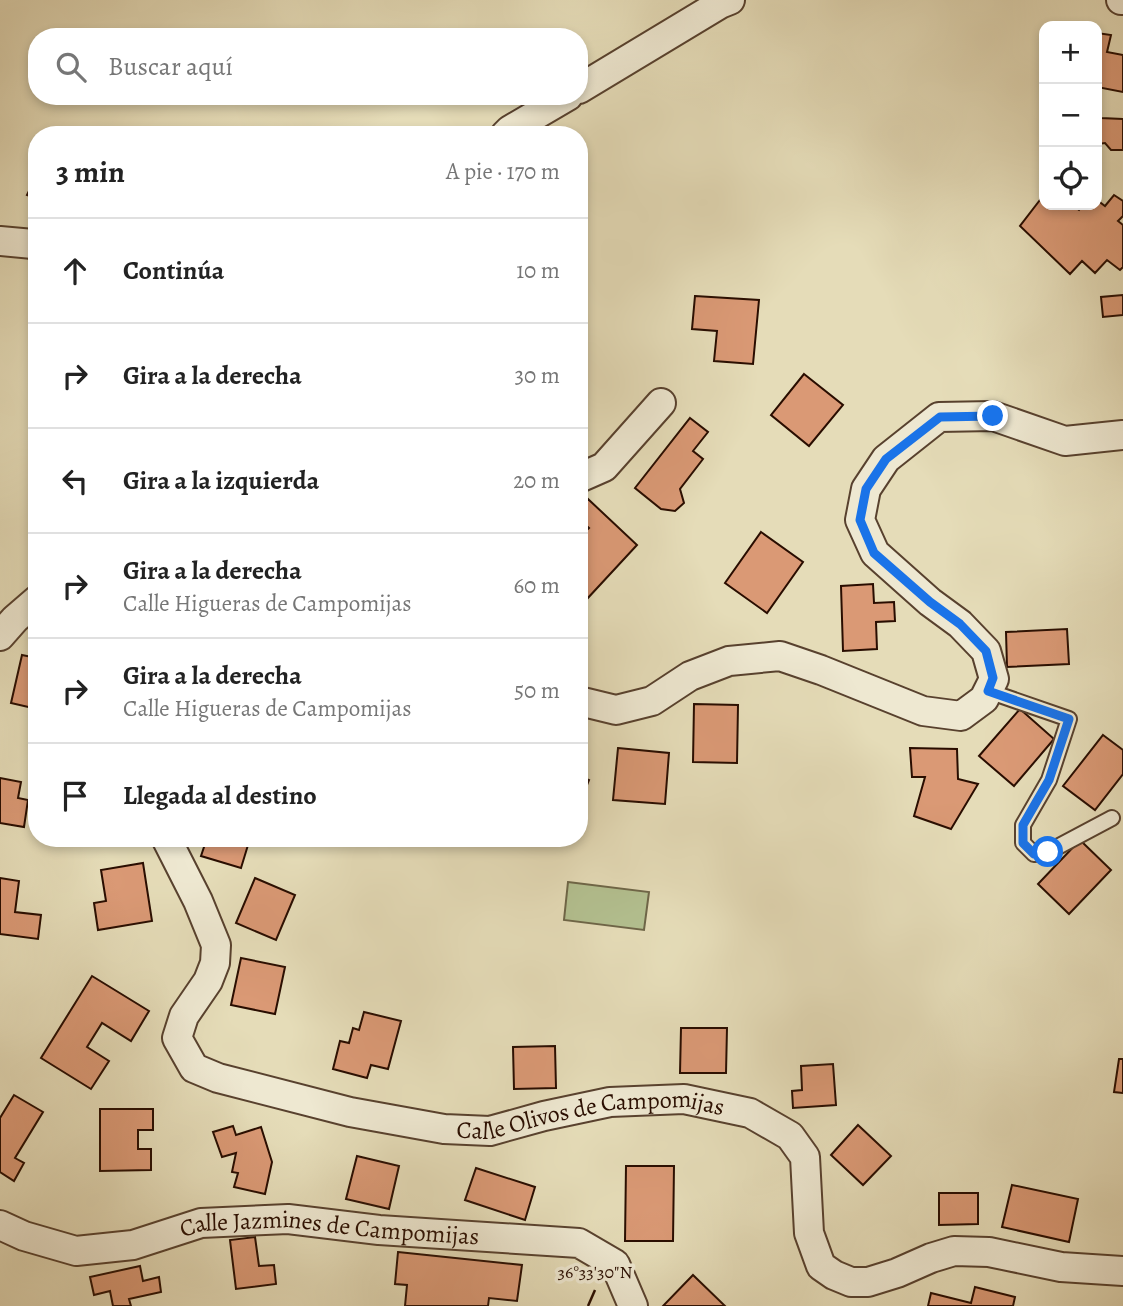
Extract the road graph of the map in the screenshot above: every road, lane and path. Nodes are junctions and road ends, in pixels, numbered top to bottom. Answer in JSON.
{"nodes":[{"id":1,"x":730,"y":0,"type":"edge"},
{"id":2,"x":588,"y":84,"type":"edge"},
{"id":3,"x":553,"y":105,"type":"edge"},
{"id":4,"x":517,"y":126,"type":"edge"},
{"id":5,"x":0,"y":241,"type":"edge"},
{"id":6,"x":28,"y":244,"type":"edge"},
{"id":7,"x":661,"y":403,"type":"dead end"},
{"id":8,"x":1123,"y":435,"type":"edge"},
{"id":9,"x":588,"y":474,"type":"edge"},
{"id":10,"x":28,"y":608,"type":"edge"},
{"id":11,"x":0,"y":636,"type":"edge"},
{"id":12,"x":988,"y":691,"type":"junction"},
{"id":13,"x":588,"y":703,"type":"edge"},
{"id":14,"x":1112,"y":818,"type":"dead end"},
{"id":15,"x":171,"y":847,"type":"edge"},
{"id":16,"x":0,"y":1225,"type":"edge"},
{"id":17,"x":1123,"y":1271,"type":"edge"},
{"id":18,"x":632,"y":1306,"type":"edge"}],
"edges":[{"from":1,"to":2,"type":"street"},
{"from":3,"to":4,"type":"street"},
{"from":5,"to":6,"type":"street"},
{"from":7,"to":9,"type":"street"},
{"from":8,"to":12,"type":"street"},
{"from":10,"to":11,"type":"street"},
{"from":12,"to":13,"type":"street"},
{"from":12,"to":14,"type":"lane"},
{"from":15,"to":17,"type":"street","name":"Calle Olivos de Campomijas"},
{"from":16,"to":18,"type":"street","name":"Calle Jazmines de Campomijas"}]}
